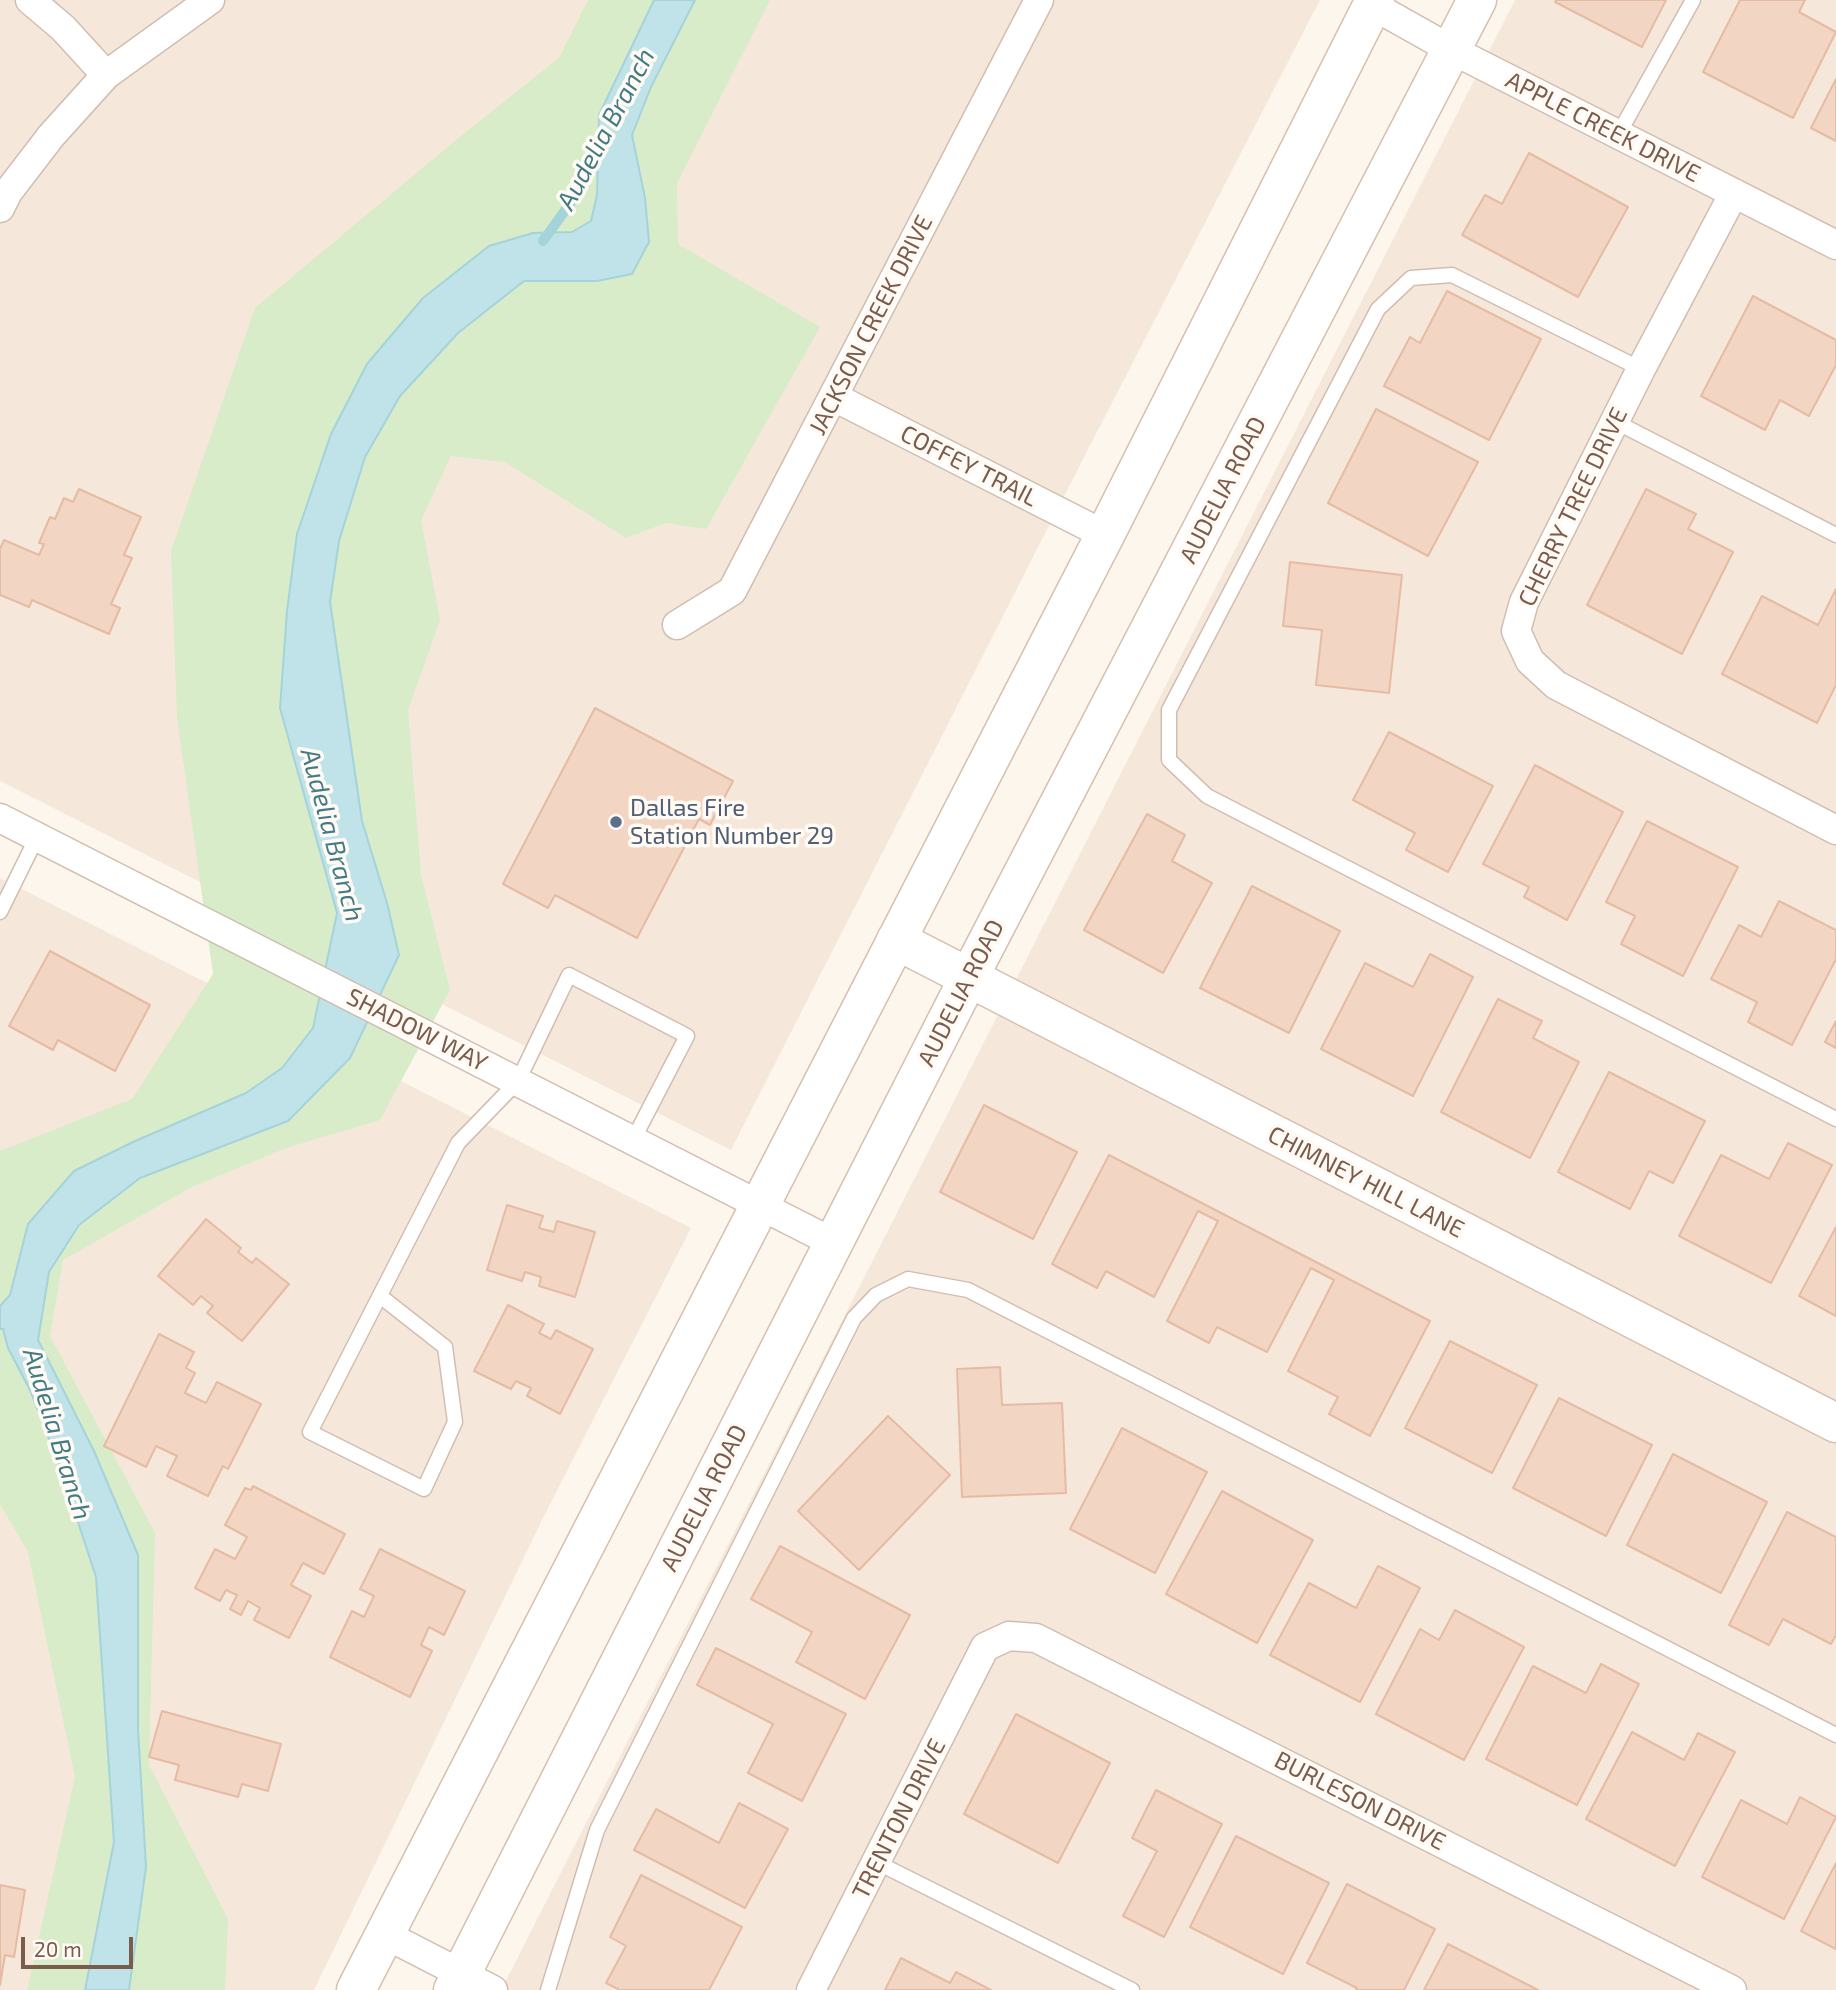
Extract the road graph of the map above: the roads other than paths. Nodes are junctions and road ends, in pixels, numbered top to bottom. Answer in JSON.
{"nodes":[{"id":1,"x":30,"y":0,"type":"edge"},
{"id":2,"x":210,"y":0,"type":"edge"},
{"id":3,"x":1039,"y":0,"type":"edge"},
{"id":4,"x":1477,"y":0,"type":"edge"},
{"id":5,"x":1693,"y":0,"type":"edge"},
{"id":6,"x":1374,"y":3,"type":"edge"},
{"id":7,"x":1452,"y":50,"type":"junction"},
{"id":8,"x":106,"y":75,"type":"junction"},
{"id":9,"x":1618,"y":135,"type":"junction"},
{"id":10,"x":1734,"y":192,"type":"junction"},
{"id":11,"x":0,"y":208,"type":"edge"},
{"id":12,"x":1836,"y":244,"type":"edge"},
{"id":13,"x":1641,"y":369,"type":"junction"},
{"id":14,"x":834,"y":397,"type":"junction"},
{"id":15,"x":1614,"y":421,"type":"junction"},
{"id":16,"x":1105,"y":535,"type":"junction"},
{"id":17,"x":1836,"y":535,"type":"edge"},
{"id":18,"x":677,"y":625,"type":"dead end"},
{"id":19,"x":0,"y":818,"type":"edge"},
{"id":20,"x":1836,"y":830,"type":"edge"},
{"id":21,"x":37,"y":837,"type":"junction"},
{"id":22,"x":0,"y":912,"type":"edge"},
{"id":23,"x":896,"y":940,"type":"junction"},
{"id":24,"x":968,"y":979,"type":"junction"},
{"id":25,"x":518,"y":1082,"type":"junction"},
{"id":26,"x":1836,"y":1119,"type":"edge"},
{"id":27,"x":633,"y":1140,"type":"junction"},
{"id":28,"x":760,"y":1205,"type":"junction"},
{"id":29,"x":834,"y":1243,"type":"junction"},
{"id":30,"x":380,"y":1296,"type":"junction"},
{"id":31,"x":1836,"y":1423,"type":"edge"},
{"id":32,"x":985,"y":1647,"type":"joint"},
{"id":33,"x":1836,"y":1735,"type":"edge"},
{"id":34,"x":878,"y":1863,"type":"junction"},
{"id":35,"x":384,"y":1934,"type":"junction"},
{"id":36,"x":469,"y":1984,"type":"edge"},
{"id":37,"x":356,"y":1990,"type":"edge"},
{"id":38,"x":548,"y":1990,"type":"edge"},
{"id":39,"x":811,"y":1990,"type":"edge"},
{"id":40,"x":1132,"y":1990,"type":"edge"},
{"id":41,"x":1732,"y":1990,"type":"edge"}],
"edges":[{"from":1,"to":8,"type":"street"},
{"from":2,"to":8,"type":"street"},
{"from":3,"to":14,"type":"street","name":"JACKSON CREEK DRIVE"},
{"from":4,"to":7,"type":"main road","name":"AUDELIA ROAD"},
{"from":5,"to":9,"type":"lane"},
{"from":6,"to":7,"type":"street","name":"APPLE CREEK DRIVE"},
{"from":6,"to":16,"type":"main road"},
{"from":7,"to":9,"type":"street","name":"APPLE CREEK DRIVE"},
{"from":7,"to":24,"type":"main road","name":"AUDELIA ROAD"},
{"from":8,"to":11,"type":"street"},
{"from":9,"to":10,"type":"street","name":"APPLE CREEK DRIVE"},
{"from":10,"to":12,"type":"street","name":"APPLE CREEK DRIVE"},
{"from":10,"to":13,"type":"street","name":"CHERRY TREE DRIVE"},
{"from":13,"to":15,"type":"street","name":"CHERRY TREE DRIVE"},
{"from":13,"to":26,"type":"lane"},
{"from":14,"to":16,"type":"street","name":"COFFEY TRAIL"},
{"from":14,"to":18,"type":"street","name":"JACKSON CREEK DRIVE"},
{"from":15,"to":17,"type":"lane"},
{"from":15,"to":20,"type":"street","name":"CHERRY TREE DRIVE"},
{"from":16,"to":23,"type":"main road"},
{"from":19,"to":21,"type":"street","name":"SHADOW WAY"},
{"from":21,"to":22,"type":"lane"},
{"from":21,"to":25,"type":"street","name":"SHADOW WAY"},
{"from":23,"to":24,"type":"main road","name":"CHIMNEY HILL LANE"},
{"from":23,"to":28,"type":"main road"},
{"from":24,"to":29,"type":"main road","name":"AUDELIA ROAD"},
{"from":24,"to":31,"type":"main road","name":"CHIMNEY HILL LANE"},
{"from":25,"to":27,"type":"street","name":"SHADOW WAY"},
{"from":25,"to":27,"type":"lane"},
{"from":25,"to":30,"type":"lane"},
{"from":27,"to":28,"type":"street","name":"SHADOW WAY"},
{"from":28,"to":29,"type":"street","name":"SHADOW WAY"},
{"from":28,"to":35,"type":"main road"},
{"from":29,"to":36,"type":"main road","name":"AUDELIA ROAD"},
{"from":30,"to":30,"type":"lane"},
{"from":32,"to":34,"type":"street","name":"TRENTON DRIVE"},
{"from":32,"to":41,"type":"street","name":"BURLESON DRIVE"},
{"from":33,"to":38,"type":"lane"},
{"from":34,"to":39,"type":"street","name":"TRENTON DRIVE"},
{"from":34,"to":40,"type":"lane"},
{"from":35,"to":36,"type":"street"},
{"from":35,"to":37,"type":"main road"}]}
